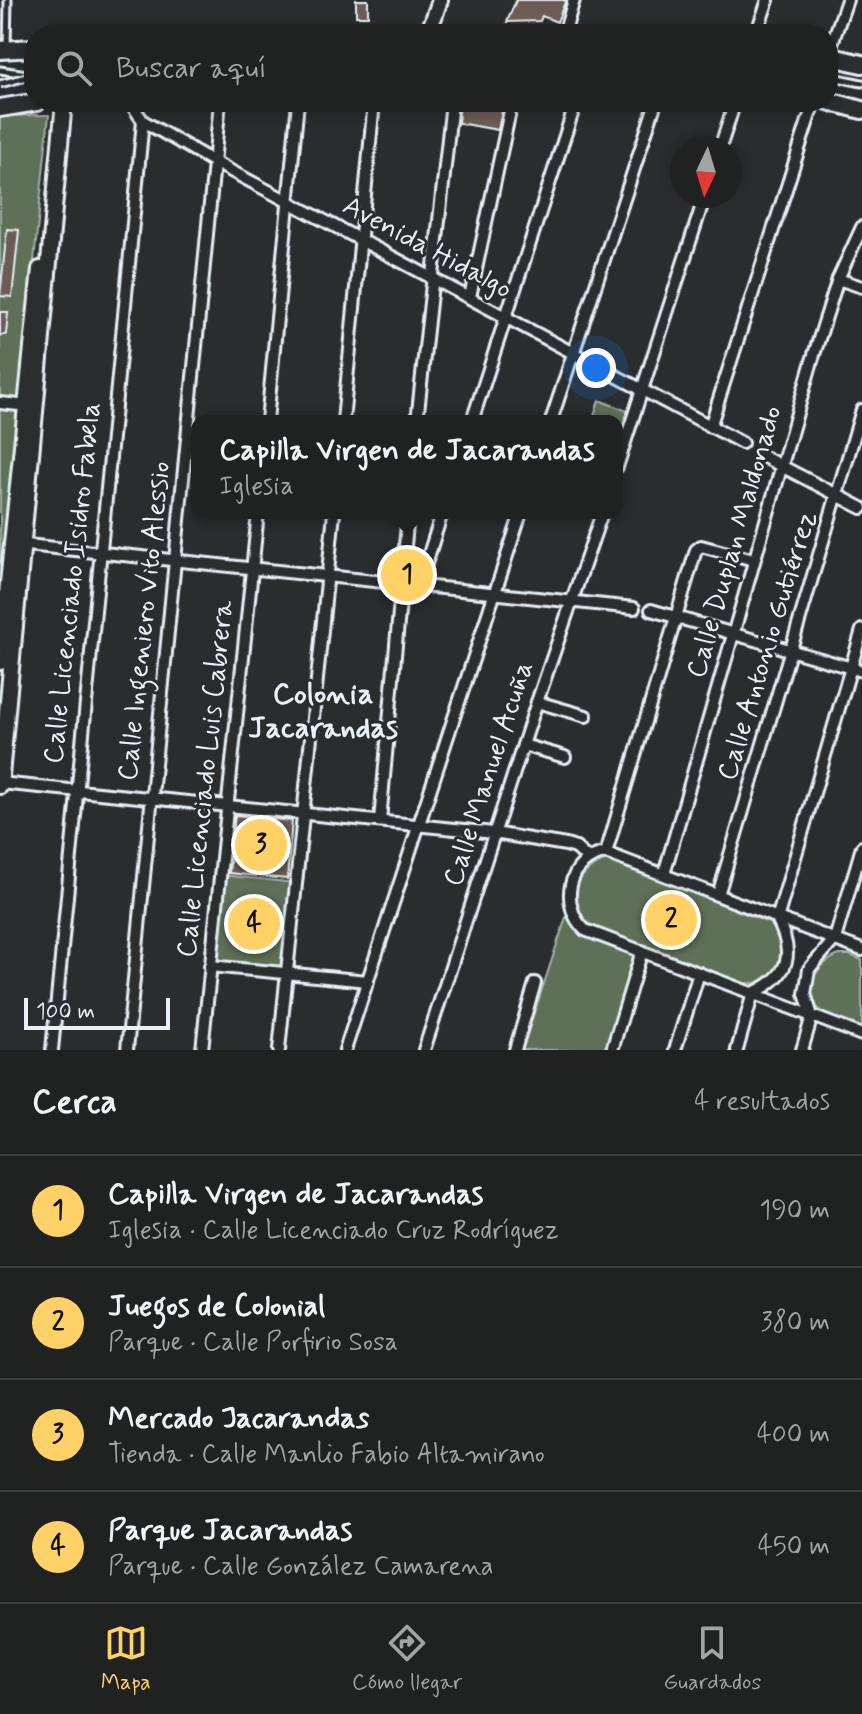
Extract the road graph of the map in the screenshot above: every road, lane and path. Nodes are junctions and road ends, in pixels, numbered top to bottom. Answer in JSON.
{"nodes":[{"id":1,"x":8,"y":0,"type":"edge"},
{"id":2,"x":440,"y":0,"type":"edge"},
{"id":3,"x":574,"y":0,"type":"edge"},
{"id":4,"x":768,"y":0,"type":"edge"},
{"id":5,"x":847,"y":0,"type":"edge"},
{"id":6,"x":432,"y":24,"type":"edge"},
{"id":7,"x":567,"y":24,"type":"edge"},
{"id":8,"x":760,"y":24,"type":"edge"},
{"id":9,"x":838,"y":27,"type":"edge"},
{"id":10,"x":2,"y":48,"type":"edge"},
{"id":11,"x":24,"y":48,"type":"edge"},
{"id":12,"x":838,"y":58,"type":"edge"},
{"id":13,"x":862,"y":64,"type":"edge"},
{"id":14,"x":0,"y":70,"type":"edge"},
{"id":15,"x":24,"y":74,"type":"edge"},
{"id":16,"x":24,"y":78,"type":"edge"},
{"id":17,"x":838,"y":78,"type":"edge"},
{"id":18,"x":862,"y":83,"type":"edge"},
{"id":19,"x":0,"y":84,"type":"edge"},
{"id":20,"x":0,"y":97,"type":"edge"},
{"id":21,"x":24,"y":99,"type":"edge"},
{"id":22,"x":24,"y":103,"type":"edge"},
{"id":23,"x":838,"y":104,"type":"edge"},
{"id":24,"x":0,"y":108,"type":"edge"},
{"id":25,"x":862,"y":110,"type":"edge"},
{"id":26,"x":61,"y":112,"type":"edge"},
{"id":27,"x":137,"y":112,"type":"edge"},
{"id":28,"x":219,"y":112,"type":"edge"},
{"id":29,"x":297,"y":112,"type":"edge"},
{"id":30,"x":373,"y":112,"type":"edge"},
{"id":31,"x":451,"y":112,"type":"edge"},
{"id":32,"x":510,"y":112,"type":"edge"},
{"id":33,"x":573,"y":112,"type":"edge"},
{"id":34,"x":653,"y":112,"type":"edge"},
{"id":35,"x":732,"y":112,"type":"edge"},
{"id":36,"x":811,"y":112,"type":"edge"},
{"id":37,"x":143,"y":121,"type":"junction"},
{"id":38,"x":724,"y":136,"type":"edge"},
{"id":39,"x":214,"y":162,"type":"junction"},
{"id":40,"x":290,"y":201,"type":"junction"},
{"id":41,"x":701,"y":208,"type":"edge"},
{"id":42,"x":862,"y":227,"type":"edge"},
{"id":43,"x":361,"y":239,"type":"junction"},
{"id":44,"x":432,"y":278,"type":"junction"},
{"id":45,"x":838,"y":279,"type":"junction"},
{"id":46,"x":862,"y":287,"type":"edge"},
{"id":47,"x":470,"y":297,"type":"junction"},
{"id":48,"x":506,"y":317,"type":"junction"},
{"id":49,"x":573,"y":353,"type":"junction"},
{"id":50,"x":642,"y":390,"type":"junction"},
{"id":51,"x":0,"y":403,"type":"edge"},
{"id":52,"x":19,"y":405,"type":"dead end"},
{"id":53,"x":862,"y":410,"type":"edge"},
{"id":54,"x":268,"y":415,"type":"edge"},
{"id":55,"x":344,"y":415,"type":"edge"},
{"id":56,"x":418,"y":415,"type":"edge"},
{"id":57,"x":474,"y":415,"type":"edge"},
{"id":58,"x":553,"y":415,"type":"edge"},
{"id":59,"x":710,"y":427,"type":"junction"},
{"id":60,"x":742,"y":443,"type":"dead end"},
{"id":61,"x":623,"y":449,"type":"edge"},
{"id":62,"x":762,"y":456,"type":"dead end"},
{"id":63,"x":782,"y":466,"type":"junction"},
{"id":64,"x":838,"y":496,"type":"junction"},
{"id":65,"x":862,"y":508,"type":"edge"},
{"id":66,"x":257,"y":519,"type":"edge"},
{"id":67,"x":333,"y":519,"type":"edge"},
{"id":68,"x":407,"y":519,"type":"edge"},
{"id":69,"x":440,"y":519,"type":"edge"},
{"id":70,"x":519,"y":519,"type":"edge"},
{"id":71,"x":600,"y":519,"type":"edge"},
{"id":72,"x":17,"y":544,"type":"junction"},
{"id":73,"x":101,"y":553,"type":"junction"},
{"id":74,"x":754,"y":560,"type":"junction"},
{"id":75,"x":176,"y":561,"type":"junction"},
{"id":76,"x":252,"y":569,"type":"junction"},
{"id":77,"x":327,"y":577,"type":"junction"},
{"id":78,"x":4,"y":578,"type":"edge"},
{"id":79,"x":401,"y":584,"type":"junction"},
{"id":80,"x":419,"y":586,"type":"junction"},
{"id":81,"x":495,"y":593,"type":"junction"},
{"id":82,"x":574,"y":601,"type":"junction"},
{"id":83,"x":634,"y":608,"type":"dead end"},
{"id":84,"x":651,"y":610,"type":"dead end"},
{"id":85,"x":676,"y":616,"type":"junction"},
{"id":86,"x":862,"y":630,"type":"edge"},
{"id":87,"x":734,"y":634,"type":"junction"},
{"id":88,"x":792,"y":650,"type":"junction"},
{"id":89,"x":0,"y":662,"type":"edge"},
{"id":90,"x":857,"y":669,"type":"edge"},
{"id":91,"x":537,"y":702,"type":"junction"},
{"id":92,"x":586,"y":716,"type":"dead end"},
{"id":93,"x":523,"y":745,"type":"junction"},
{"id":94,"x":565,"y":757,"type":"dead end"},
{"id":95,"x":0,"y":784,"type":"edge"},
{"id":96,"x":77,"y":791,"type":"junction"},
{"id":97,"x":151,"y":798,"type":"junction"},
{"id":98,"x":227,"y":805,"type":"junction"},
{"id":99,"x":303,"y":813,"type":"junction"},
{"id":100,"x":380,"y":821,"type":"junction"},
{"id":101,"x":419,"y":826,"type":"junction"},
{"id":102,"x":494,"y":833,"type":"junction"},
{"id":103,"x":862,"y":847,"type":"edge"},
{"id":104,"x":606,"y":853,"type":"junction"},
{"id":105,"x":588,"y":859,"type":"junction"},
{"id":106,"x":664,"y":874,"type":"junction"},
{"id":107,"x":718,"y":895,"type":"junction"},
{"id":108,"x":777,"y":919,"type":"junction"},
{"id":109,"x":835,"y":939,"type":"junction"},
{"id":110,"x":862,"y":950,"type":"edge"},
{"id":111,"x":642,"y":951,"type":"junction"},
{"id":112,"x":210,"y":966,"type":"junction"},
{"id":113,"x":288,"y":973,"type":"junction"},
{"id":114,"x":699,"y":973,"type":"junction"},
{"id":115,"x":368,"y":981,"type":"junction"},
{"id":116,"x":535,"y":983,"type":"dead end"},
{"id":117,"x":753,"y":993,"type":"junction"},
{"id":118,"x":812,"y":1016,"type":"junction"},
{"id":119,"x":862,"y":1035,"type":"edge"},
{"id":120,"x":52,"y":1050,"type":"edge"},
{"id":121,"x":127,"y":1050,"type":"edge"},
{"id":122,"x":202,"y":1050,"type":"edge"},
{"id":123,"x":279,"y":1050,"type":"edge"},
{"id":124,"x":345,"y":1050,"type":"edge"},
{"id":125,"x":424,"y":1050,"type":"edge"},
{"id":126,"x":515,"y":1050,"type":"edge"},
{"id":127,"x":612,"y":1050,"type":"edge"},
{"id":128,"x":675,"y":1050,"type":"edge"},
{"id":129,"x":737,"y":1050,"type":"edge"},
{"id":130,"x":802,"y":1050,"type":"edge"}],
"edges":[{"from":1,"to":10,"type":"lane"},
{"from":2,"to":6,"type":"street"},
{"from":3,"to":7,"type":"street"},
{"from":4,"to":8,"type":"street"},
{"from":5,"to":9,"type":"street"},
{"from":10,"to":11,"type":"main road"},
{"from":12,"to":13,"type":"main road"},
{"from":14,"to":15,"type":"lane"},
{"from":16,"to":19,"type":"lane","bridge":true},
{"from":17,"to":18,"type":"lane"},
{"from":20,"to":21,"type":"main road"},
{"from":22,"to":24,"type":"main road"},
{"from":23,"to":25,"type":"main road"},
{"from":26,"to":72,"type":"street"},
{"from":27,"to":37,"type":"street","name":"Avenida Hidalgo"},
{"from":28,"to":39,"type":"street","name":"Calle Ingeniero Vito Alessio"},
{"from":29,"to":40,"type":"street"},
{"from":30,"to":43,"type":"street"},
{"from":31,"to":44,"type":"street"},
{"from":32,"to":47,"type":"street"},
{"from":33,"to":48,"type":"street"},
{"from":34,"to":49,"type":"street"},
{"from":35,"to":38,"type":"street"},
{"from":36,"to":59,"type":"street"},
{"from":37,"to":39,"type":"street","name":"Avenida Hidalgo"},
{"from":37,"to":73,"type":"street","name":"Calle Licenciado Isidro Fabela"},
{"from":39,"to":40,"type":"street","name":"Avenida Hidalgo"},
{"from":39,"to":75,"type":"street","name":"Calle Ingeniero Vito Alessio"},
{"from":40,"to":43,"type":"street","name":"Avenida Hidalgo"},
{"from":40,"to":54,"type":"street"},
{"from":41,"to":50,"type":"street"},
{"from":42,"to":45,"type":"street","name":"Calle Duplan Maldonado"},
{"from":43,"to":44,"type":"street","name":"Avenida Hidalgo"},
{"from":43,"to":55,"type":"street"},
{"from":44,"to":47,"type":"street","name":"Avenida Hidalgo"},
{"from":44,"to":56,"type":"street"},
{"from":45,"to":46,"type":"street"},
{"from":45,"to":63,"type":"street","name":"Calle Duplan Maldonado"},
{"from":47,"to":48,"type":"street","name":"Avenida Hidalgo"},
{"from":48,"to":49,"type":"street","name":"Avenida Hidalgo"},
{"from":48,"to":57,"type":"street"},
{"from":49,"to":50,"type":"street","name":"Avenida Hidalgo"},
{"from":49,"to":58,"type":"street"},
{"from":50,"to":59,"type":"street","name":"Avenida Hidalgo"},
{"from":50,"to":61,"type":"street"},
{"from":51,"to":52,"type":"street"},
{"from":53,"to":64,"type":"street","name":"Calle Antonio Gutiérrez"},
{"from":59,"to":60,"type":"street","name":"Avenida Hidalgo"},
{"from":62,"to":63,"type":"street"},
{"from":63,"to":64,"type":"street"},
{"from":63,"to":74,"type":"street","name":"Calle Duplan Maldonado"},
{"from":64,"to":65,"type":"street"},
{"from":64,"to":88,"type":"street","name":"Calle Antonio Gutiérrez"},
{"from":66,"to":76,"type":"street","name":"Calle Licenciado Luis Cabrera"},
{"from":67,"to":77,"type":"street"},
{"from":68,"to":79,"type":"street"},
{"from":69,"to":80,"type":"street"},
{"from":70,"to":81,"type":"street"},
{"from":71,"to":82,"type":"street","name":"Calle Manuel Acuña"},
{"from":72,"to":73,"type":"street"},
{"from":72,"to":78,"type":"street"},
{"from":72,"to":95,"type":"street"},
{"from":73,"to":75,"type":"street"},
{"from":73,"to":96,"type":"street","name":"Calle Licenciado Isidro Fabela"},
{"from":74,"to":85,"type":"street"},
{"from":74,"to":87,"type":"street","name":"Calle Duplan Maldonado"},
{"from":75,"to":76,"type":"street"},
{"from":75,"to":97,"type":"street","name":"Calle Ingeniero Vito Alessio"},
{"from":76,"to":77,"type":"street"},
{"from":76,"to":98,"type":"street","name":"Calle Licenciado Luis Cabrera"},
{"from":77,"to":79,"type":"street"},
{"from":77,"to":99,"type":"street"},
{"from":78,"to":89,"type":"street"},
{"from":79,"to":80,"type":"street"},
{"from":79,"to":100,"type":"street"},
{"from":80,"to":81,"type":"street"},
{"from":81,"to":82,"type":"street"},
{"from":81,"to":101,"type":"street"},
{"from":82,"to":83,"type":"street"},
{"from":82,"to":91,"type":"street","name":"Calle Manuel Acuña"},
{"from":84,"to":85,"type":"street"},
{"from":85,"to":87,"type":"street"},
{"from":85,"to":104,"type":"street"},
{"from":86,"to":90,"type":"street"},
{"from":87,"to":88,"type":"street"},
{"from":87,"to":106,"type":"street","name":"Calle Duplan Maldonado"},
{"from":88,"to":90,"type":"street"},
{"from":88,"to":107,"type":"street","name":"Calle Antonio Gutiérrez"},
{"from":90,"to":108,"type":"street"},
{"from":91,"to":92,"type":"street"},
{"from":91,"to":93,"type":"street","name":"Calle Manuel Acuña"},
{"from":93,"to":94,"type":"street"},
{"from":93,"to":102,"type":"street","name":"Calle Manuel Acuña"},
{"from":95,"to":96,"type":"street"},
{"from":96,"to":97,"type":"street"},
{"from":96,"to":120,"type":"street","name":"Calle Licenciado Isidro Fabela"},
{"from":97,"to":98,"type":"street"},
{"from":97,"to":121,"type":"street","name":"Calle Ingeniero Vito Alessio"},
{"from":98,"to":99,"type":"street"},
{"from":98,"to":112,"type":"street","name":"Calle Licenciado Luis Cabrera"},
{"from":99,"to":100,"type":"street"},
{"from":99,"to":113,"type":"street"},
{"from":100,"to":101,"type":"street"},
{"from":101,"to":102,"type":"street"},
{"from":101,"to":115,"type":"street"},
{"from":102,"to":105,"type":"street"},
{"from":102,"to":125,"type":"street","name":"Calle Manuel Acuña"},
{"from":103,"to":109,"type":"street"},
{"from":104,"to":105,"type":"street"},
{"from":104,"to":106,"type":"street"},
{"from":105,"to":111,"type":"street"},
{"from":106,"to":107,"type":"street"},
{"from":107,"to":108,"type":"street"},
{"from":108,"to":109,"type":"street"},
{"from":108,"to":117,"type":"street"},
{"from":109,"to":110,"type":"street"},
{"from":109,"to":118,"type":"street"},
{"from":111,"to":114,"type":"street"},
{"from":111,"to":127,"type":"street"},
{"from":112,"to":113,"type":"street"},
{"from":112,"to":122,"type":"street","name":"Calle Licenciado Luis Cabrera"},
{"from":113,"to":115,"type":"street"},
{"from":113,"to":123,"type":"street"},
{"from":114,"to":117,"type":"street"},
{"from":114,"to":128,"type":"street"},
{"from":115,"to":124,"type":"street"},
{"from":116,"to":126,"type":"street"},
{"from":117,"to":118,"type":"street"},
{"from":117,"to":129,"type":"street"},
{"from":118,"to":119,"type":"street"},
{"from":118,"to":130,"type":"street"}]}
